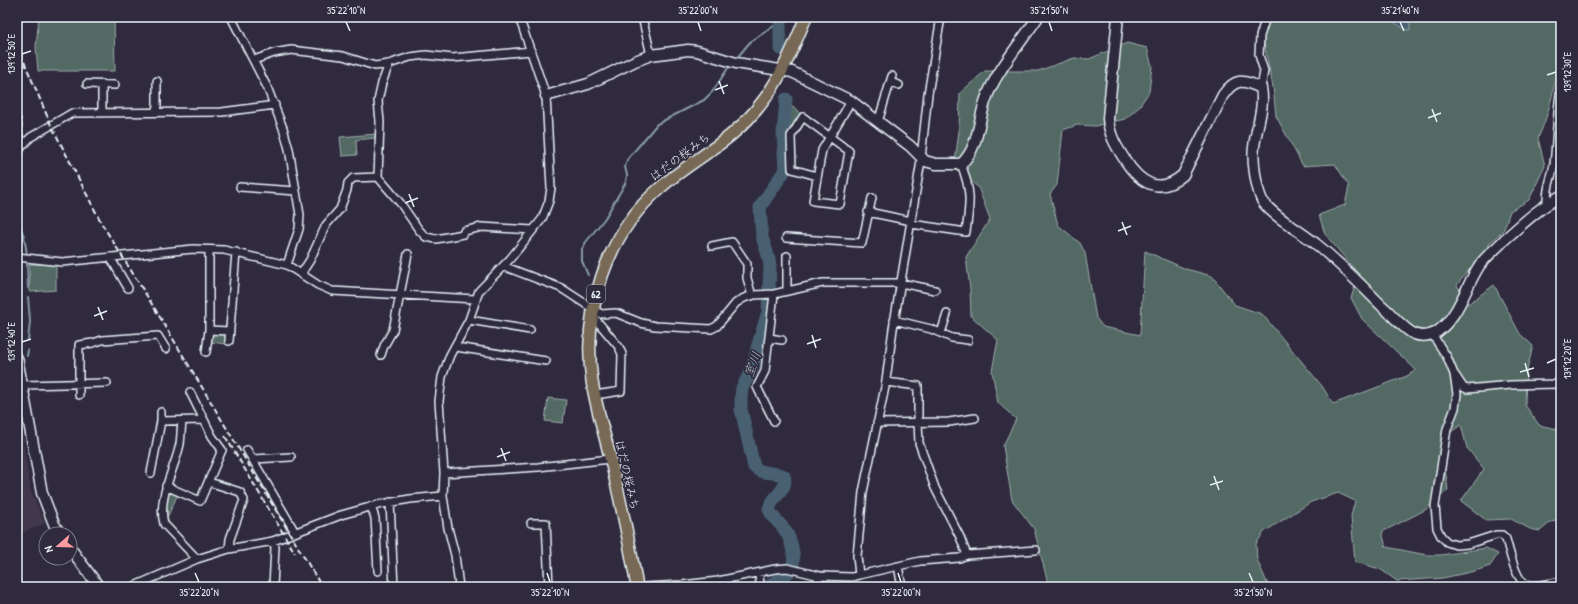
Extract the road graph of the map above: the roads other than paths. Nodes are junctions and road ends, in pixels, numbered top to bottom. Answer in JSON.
{"nodes":[{"id":1,"x":231,"y":17,"type":"edge"},
{"id":2,"x":519,"y":17,"type":"edge"},
{"id":3,"x":642,"y":17,"type":"edge"},
{"id":4,"x":806,"y":17,"type":"edge"},
{"id":5,"x":941,"y":17,"type":"edge"},
{"id":6,"x":1038,"y":17,"type":"edge"},
{"id":7,"x":1118,"y":17,"type":"edge"},
{"id":8,"x":1266,"y":17,"type":"edge"},
{"id":9,"x":531,"y":51,"type":"junction"},
{"id":10,"x":651,"y":55,"type":"junction"},
{"id":11,"x":254,"y":60,"type":"junction"},
{"id":12,"x":389,"y":64,"type":"junction"},
{"id":13,"x":783,"y":70,"type":"junction"},
{"id":14,"x":157,"y":81,"type":"dead end"},
{"id":15,"x":87,"y":84,"type":"dead end"},
{"id":16,"x":102,"y":84,"type":"junction"},
{"id":17,"x":115,"y":85,"type":"dead end"},
{"id":18,"x":899,"y":85,"type":"dead end"},
{"id":19,"x":1561,"y":86,"type":"edge"},
{"id":20,"x":1261,"y":88,"type":"junction"},
{"id":21,"x":546,"y":96,"type":"junction"},
{"id":22,"x":851,"y":101,"type":"junction"},
{"id":23,"x":275,"y":105,"type":"junction"},
{"id":24,"x":102,"y":112,"type":"junction"},
{"id":25,"x":154,"y":112,"type":"junction"},
{"id":26,"x":17,"y":120,"type":"edge"},
{"id":27,"x":878,"y":122,"type":"junction"},
{"id":28,"x":830,"y":136,"type":"junction"},
{"id":29,"x":22,"y":146,"type":"junction"},
{"id":30,"x":17,"y":155,"type":"edge"},
{"id":31,"x":920,"y":155,"type":"junction"},
{"id":32,"x":961,"y":164,"type":"junction"},
{"id":33,"x":817,"y":176,"type":"junction"},
{"id":34,"x":378,"y":177,"type":"junction"},
{"id":35,"x":240,"y":187,"type":"dead end"},
{"id":36,"x":296,"y":191,"type":"junction"},
{"id":37,"x":1561,"y":196,"type":"edge"},
{"id":38,"x":872,"y":198,"type":"dead end"},
{"id":39,"x":1547,"y":203,"type":"junction"},
{"id":40,"x":868,"y":212,"type":"junction"},
{"id":41,"x":911,"y":223,"type":"junction"},
{"id":42,"x":533,"y":230,"type":"junction"},
{"id":43,"x":786,"y":238,"type":"dead end"},
{"id":44,"x":712,"y":246,"type":"dead end"},
{"id":45,"x":209,"y":250,"type":"junction"},
{"id":46,"x":236,"y":252,"type":"junction"},
{"id":47,"x":787,"y":256,"type":"dead end"},
{"id":48,"x":17,"y":257,"type":"edge"},
{"id":49,"x":110,"y":257,"type":"junction"},
{"id":50,"x":405,"y":258,"type":"dead end"},
{"id":51,"x":287,"y":265,"type":"junction"},
{"id":52,"x":503,"y":266,"type":"junction"},
{"id":53,"x":301,"y":274,"type":"junction"},
{"id":54,"x":901,"y":283,"type":"junction"},
{"id":55,"x":128,"y":288,"type":"dead end"},
{"id":56,"x":935,"y":290,"type":"dead end"},
{"id":57,"x":786,"y":291,"type":"junction"},
{"id":58,"x":773,"y":294,"type":"junction"},
{"id":59,"x":399,"y":295,"type":"junction"},
{"id":60,"x":752,"y":296,"type":"junction"},
{"id":61,"x":475,"y":299,"type":"junction"},
{"id":62,"x":592,"y":312,"type":"junction"},
{"id":63,"x":947,"y":314,"type":"dead end"},
{"id":64,"x":469,"y":320,"type":"junction"},
{"id":65,"x":894,"y":320,"type":"junction"},
{"id":66,"x":209,"y":330,"type":"junction"},
{"id":67,"x":530,"y":330,"type":"dead end"},
{"id":68,"x":230,"y":331,"type":"junction"},
{"id":69,"x":940,"y":333,"type":"junction"},
{"id":70,"x":1432,"y":334,"type":"junction"},
{"id":71,"x":769,"y":338,"type":"junction"},
{"id":72,"x":782,"y":340,"type":"dead end"},
{"id":73,"x":968,"y":340,"type":"dead end"},
{"id":74,"x":229,"y":341,"type":"dead end"},
{"id":75,"x":376,"y":345,"type":"dead end"},
{"id":76,"x":384,"y":346,"type":"junction"},
{"id":77,"x":456,"y":346,"type":"junction"},
{"id":78,"x":166,"y":348,"type":"dead end"},
{"id":79,"x":206,"y":352,"type":"dead end"},
{"id":80,"x":381,"y":355,"type":"dead end"},
{"id":81,"x":17,"y":358,"type":"edge"},
{"id":82,"x":546,"y":361,"type":"dead end"},
{"id":83,"x":1454,"y":374,"type":"junction"},
{"id":84,"x":886,"y":382,"type":"junction"},
{"id":85,"x":79,"y":383,"type":"junction"},
{"id":86,"x":107,"y":383,"type":"dead end"},
{"id":87,"x":22,"y":384,"type":"junction"},
{"id":88,"x":1561,"y":384,"type":"edge"},
{"id":89,"x":190,"y":392,"type":"dead end"},
{"id":90,"x":79,"y":395,"type":"dead end"},
{"id":91,"x":595,"y":395,"type":"junction"},
{"id":92,"x":161,"y":412,"type":"dead end"},
{"id":93,"x":975,"y":418,"type":"dead end"},
{"id":94,"x":203,"y":420,"type":"junction"},
{"id":95,"x":161,"y":421,"type":"junction"},
{"id":96,"x":774,"y":421,"type":"dead end"},
{"id":97,"x":182,"y":422,"type":"junction"},
{"id":98,"x":918,"y":422,"type":"junction"},
{"id":99,"x":877,"y":423,"type":"junction"},
{"id":100,"x":247,"y":450,"type":"dead end"},
{"id":101,"x":291,"y":457,"type":"dead end"},
{"id":102,"x":610,"y":458,"type":"junction"},
{"id":103,"x":253,"y":459,"type":"junction"},
{"id":104,"x":151,"y":473,"type":"dead end"},
{"id":105,"x":444,"y":473,"type":"junction"},
{"id":106,"x":209,"y":482,"type":"junction"},
{"id":107,"x":166,"y":486,"type":"junction"},
{"id":108,"x":443,"y":496,"type":"junction"},
{"id":109,"x":390,"y":502,"type":"junction"},
{"id":110,"x":371,"y":506,"type":"junction"},
{"id":111,"x":531,"y":523,"type":"dead end"},
{"id":112,"x":55,"y":526,"type":"edge"},
{"id":113,"x":295,"y":532,"type":"junction"},
{"id":114,"x":273,"y":541,"type":"junction"},
{"id":115,"x":229,"y":549,"type":"junction"},
{"id":116,"x":1036,"y":550,"type":"dead end"},
{"id":117,"x":967,"y":555,"type":"junction"},
{"id":118,"x":78,"y":559,"type":"edge"},
{"id":119,"x":197,"y":559,"type":"junction"},
{"id":120,"x":898,"y":566,"type":"junction"},
{"id":121,"x":378,"y":571,"type":"dead end"},
{"id":122,"x":759,"y":573,"type":"junction"},
{"id":123,"x":859,"y":575,"type":"junction"},
{"id":124,"x":820,"y":576,"type":"junction"},
{"id":125,"x":1561,"y":581,"type":"edge"},
{"id":126,"x":99,"y":587,"type":"edge"},
{"id":127,"x":132,"y":587,"type":"edge"},
{"id":128,"x":273,"y":587,"type":"edge"},
{"id":129,"x":394,"y":587,"type":"edge"},
{"id":130,"x":459,"y":587,"type":"edge"},
{"id":131,"x":549,"y":587,"type":"edge"},
{"id":132,"x":636,"y":587,"type":"edge"},
{"id":133,"x":644,"y":587,"type":"edge"},
{"id":134,"x":760,"y":587,"type":"edge"},
{"id":135,"x":816,"y":587,"type":"edge"},
{"id":136,"x":902,"y":587,"type":"edge"}],
"edges":[{"from":1,"to":11,"type":"street"},
{"from":2,"to":9,"type":"street"},
{"from":3,"to":10,"type":"street"},
{"from":4,"to":13,"type":"main road","name":"はだの桜みち","number":"62"},
{"from":5,"to":31,"type":"street"},
{"from":6,"to":32,"type":"street"},
{"from":7,"to":20,"type":"street"},
{"from":8,"to":20,"type":"street"},
{"from":9,"to":12,"type":"street"},
{"from":9,"to":21,"type":"street"},
{"from":10,"to":13,"type":"street"},
{"from":10,"to":21,"type":"street"},
{"from":11,"to":12,"type":"street"},
{"from":11,"to":23,"type":"street"},
{"from":12,"to":34,"type":"street"},
{"from":13,"to":22,"type":"street"},
{"from":13,"to":62,"type":"main road","name":"はだの桜みち","number":"62"},
{"from":14,"to":25,"type":"street"},
{"from":15,"to":16,"type":"street"},
{"from":16,"to":17,"type":"street"},
{"from":16,"to":24,"type":"street"},
{"from":18,"to":27,"type":"street"},
{"from":19,"to":39,"type":"street"},
{"from":20,"to":70,"type":"street"},
{"from":21,"to":42,"type":"street"},
{"from":22,"to":27,"type":"street"},
{"from":22,"to":28,"type":"street"},
{"from":23,"to":25,"type":"street"},
{"from":23,"to":36,"type":"street"},
{"from":24,"to":25,"type":"street"},
{"from":24,"to":29,"type":"street"},
{"from":26,"to":29,"type":"street"},
{"from":27,"to":31,"type":"street"},
{"from":28,"to":33,"type":"street"},
{"from":28,"to":33,"type":"street"},
{"from":28,"to":33,"type":"street"},
{"from":29,"to":30,"type":"street"},
{"from":31,"to":32,"type":"street"},
{"from":31,"to":41,"type":"street"},
{"from":32,"to":41,"type":"street"},
{"from":34,"to":42,"type":"street"},
{"from":34,"to":53,"type":"street"},
{"from":35,"to":36,"type":"street"},
{"from":36,"to":51,"type":"street"},
{"from":37,"to":39,"type":"street"},
{"from":38,"to":40,"type":"street"},
{"from":39,"to":70,"type":"street"},
{"from":40,"to":41,"type":"street"},
{"from":40,"to":43,"type":"street"},
{"from":41,"to":54,"type":"street"},
{"from":42,"to":52,"type":"street"},
{"from":44,"to":60,"type":"street"},
{"from":45,"to":46,"type":"street"},
{"from":45,"to":49,"type":"street"},
{"from":45,"to":66,"type":"street"},
{"from":46,"to":51,"type":"street"},
{"from":46,"to":68,"type":"street"},
{"from":47,"to":57,"type":"street"},
{"from":48,"to":49,"type":"street"},
{"from":49,"to":55,"type":"street"},
{"from":50,"to":59,"type":"street"},
{"from":51,"to":53,"type":"street"},
{"from":52,"to":61,"type":"street"},
{"from":52,"to":62,"type":"street"},
{"from":53,"to":59,"type":"street"},
{"from":54,"to":56,"type":"street"},
{"from":54,"to":57,"type":"street"},
{"from":54,"to":65,"type":"street"},
{"from":57,"to":58,"type":"street"},
{"from":58,"to":60,"type":"street"},
{"from":58,"to":71,"type":"street"},
{"from":59,"to":61,"type":"street"},
{"from":59,"to":76,"type":"street"},
{"from":60,"to":62,"type":"street"},
{"from":61,"to":64,"type":"street"},
{"from":62,"to":91,"type":"main road","name":"はだの桜みち","number":"62"},
{"from":62,"to":91,"type":"street"},
{"from":63,"to":69,"type":"street"},
{"from":64,"to":67,"type":"street"},
{"from":64,"to":77,"type":"street"},
{"from":65,"to":69,"type":"street"},
{"from":65,"to":84,"type":"street"},
{"from":66,"to":68,"type":"street"},
{"from":66,"to":79,"type":"street"},
{"from":68,"to":74,"type":"street"},
{"from":69,"to":73,"type":"street"},
{"from":70,"to":83,"type":"street"},
{"from":71,"to":72,"type":"street"},
{"from":71,"to":96,"type":"street"},
{"from":75,"to":76,"type":"street"},
{"from":76,"to":80,"type":"street"},
{"from":77,"to":82,"type":"street"},
{"from":77,"to":105,"type":"street"},
{"from":78,"to":85,"type":"street"},
{"from":81,"to":87,"type":"street"},
{"from":83,"to":88,"type":"street"},
{"from":83,"to":125,"type":"street"},
{"from":84,"to":98,"type":"street"},
{"from":84,"to":99,"type":"street"},
{"from":85,"to":86,"type":"street"},
{"from":85,"to":87,"type":"street"},
{"from":85,"to":90,"type":"street"},
{"from":87,"to":112,"type":"street"},
{"from":89,"to":94,"type":"street"},
{"from":91,"to":102,"type":"main road","name":"はだの桜みち","number":"62"},
{"from":92,"to":95,"type":"street"},
{"from":93,"to":98,"type":"street"},
{"from":94,"to":97,"type":"street"},
{"from":94,"to":106,"type":"street"},
{"from":95,"to":97,"type":"street"},
{"from":95,"to":104,"type":"street"},
{"from":97,"to":107,"type":"street"},
{"from":98,"to":99,"type":"street"},
{"from":98,"to":117,"type":"street"},
{"from":99,"to":123,"type":"street"},
{"from":100,"to":103,"type":"street"},
{"from":101,"to":103,"type":"street"},
{"from":102,"to":105,"type":"street"},
{"from":102,"to":132,"type":"main road","name":"はだの桜みち","number":"62"},
{"from":103,"to":113,"type":"street"},
{"from":105,"to":108,"type":"street"},
{"from":106,"to":107,"type":"street"},
{"from":106,"to":115,"type":"street"},
{"from":107,"to":119,"type":"street"},
{"from":108,"to":109,"type":"street"},
{"from":108,"to":130,"type":"street"},
{"from":109,"to":110,"type":"street"},
{"from":109,"to":129,"type":"street"},
{"from":110,"to":113,"type":"street"},
{"from":110,"to":121,"type":"street"},
{"from":111,"to":131,"type":"street"},
{"from":113,"to":114,"type":"street"},
{"from":114,"to":115,"type":"street"},
{"from":114,"to":128,"type":"street"},
{"from":115,"to":119,"type":"street"},
{"from":116,"to":117,"type":"street"},
{"from":117,"to":120,"type":"street"},
{"from":118,"to":126,"type":"street"},
{"from":119,"to":127,"type":"street"},
{"from":120,"to":123,"type":"street"},
{"from":120,"to":136,"type":"street"},
{"from":122,"to":124,"type":"street"},
{"from":122,"to":133,"type":"street"},
{"from":122,"to":134,"type":"street"},
{"from":123,"to":124,"type":"street"},
{"from":124,"to":135,"type":"street"}]}
